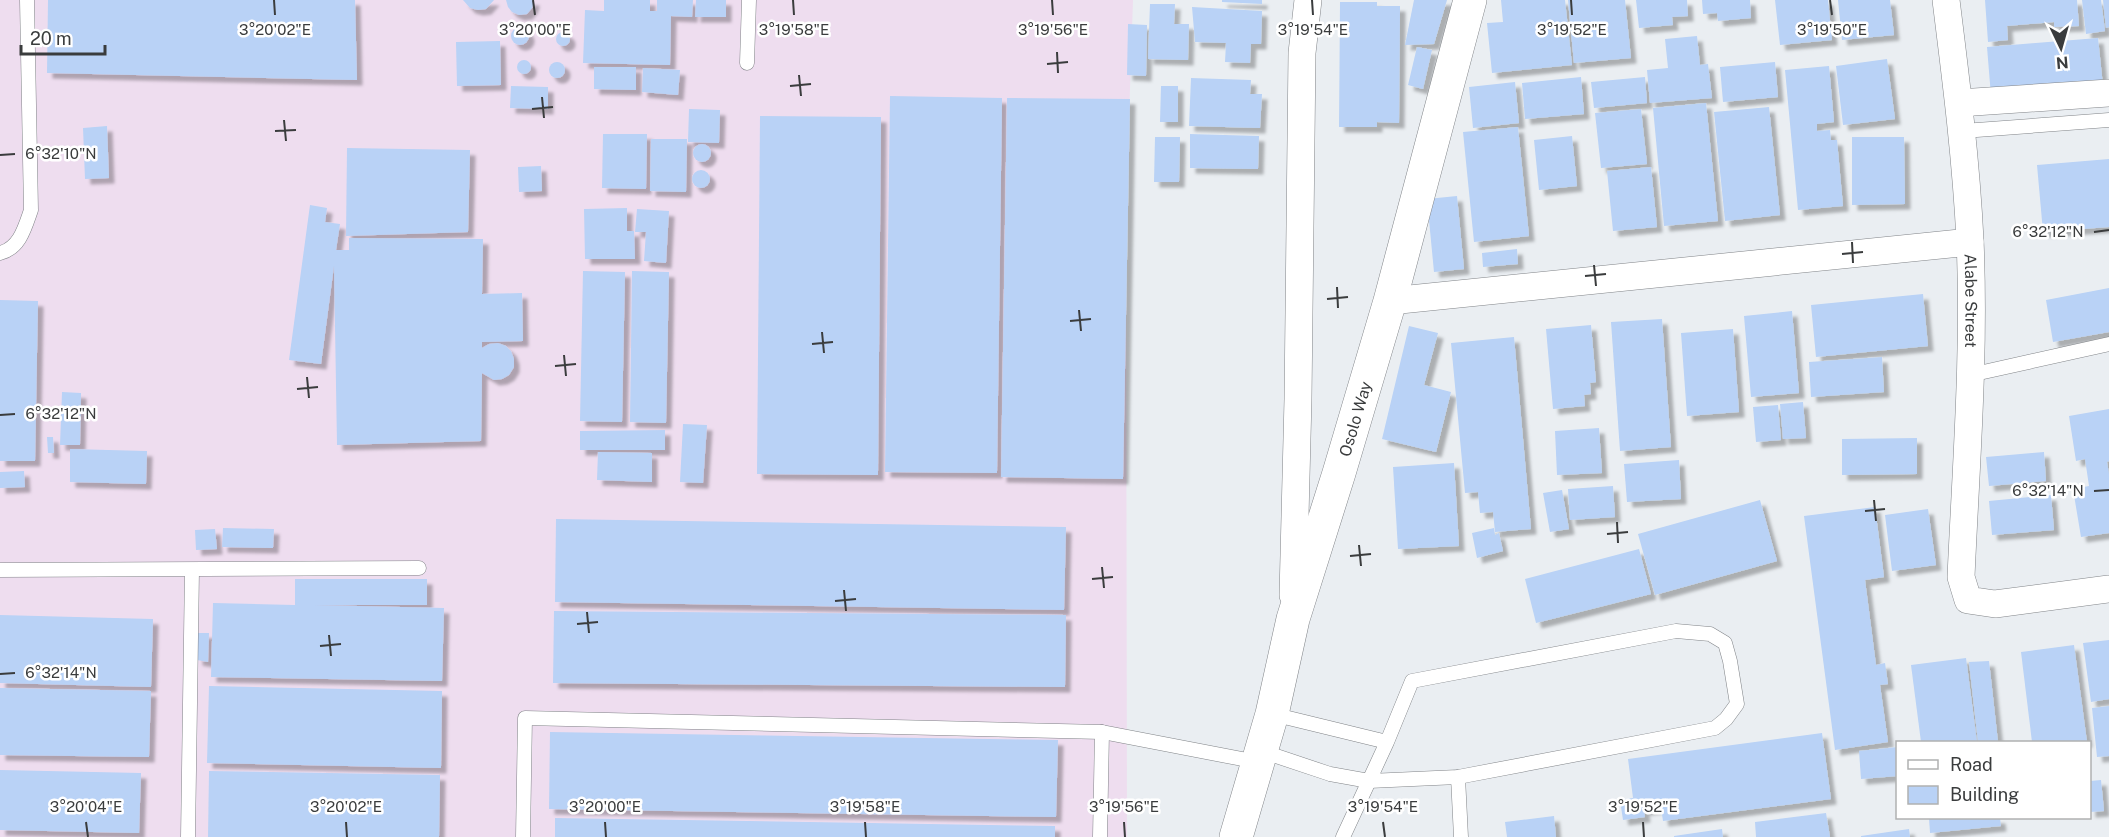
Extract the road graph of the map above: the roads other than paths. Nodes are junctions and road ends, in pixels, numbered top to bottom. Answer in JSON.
{"nodes":[{"id":1,"x":27,"y":0,"type":"edge"},
{"id":2,"x":749,"y":0,"type":"edge"},
{"id":3,"x":1308,"y":0,"type":"edge"},
{"id":4,"x":1470,"y":0,"type":"edge"},
{"id":5,"x":1947,"y":0,"type":"edge"},
{"id":6,"x":747,"y":63,"type":"dead end"},
{"id":7,"x":2109,"y":93,"type":"edge"},
{"id":8,"x":1959,"y":103,"type":"junction"},
{"id":9,"x":2109,"y":120,"type":"edge"},
{"id":10,"x":1963,"y":131,"type":"junction"},
{"id":11,"x":1970,"y":242,"type":"junction"},
{"id":12,"x":0,"y":253,"type":"edge"},
{"id":13,"x":1390,"y":301,"type":"junction"},
{"id":14,"x":2109,"y":344,"type":"edge"},
{"id":15,"x":1970,"y":375,"type":"junction"},
{"id":16,"x":419,"y":568,"type":"dead end"},
{"id":17,"x":0,"y":570,"type":"edge"},
{"id":18,"x":192,"y":570,"type":"junction"},
{"id":19,"x":2109,"y":589,"type":"edge"},
{"id":20,"x":1293,"y":619,"type":"junction"},
{"id":21,"x":1272,"y":714,"type":"junction"},
{"id":22,"x":1102,"y":732,"type":"junction"},
{"id":23,"x":1387,"y":742,"type":"junction"},
{"id":24,"x":1260,"y":757,"type":"junction"},
{"id":25,"x":1458,"y":777,"type":"junction"},
{"id":26,"x":1370,"y":781,"type":"junction"},
{"id":27,"x":188,"y":837,"type":"edge"},
{"id":28,"x":523,"y":837,"type":"edge"},
{"id":29,"x":1100,"y":837,"type":"edge"},
{"id":30,"x":1236,"y":837,"type":"edge"},
{"id":31,"x":1343,"y":837,"type":"edge"},
{"id":32,"x":1461,"y":837,"type":"edge"}],
"edges":[{"from":1,"to":12,"type":"lane"},
{"from":2,"to":6,"type":"lane"},
{"from":3,"to":20,"type":"street"},
{"from":4,"to":13,"type":"main road","name":"Osolo Way"},
{"from":5,"to":8,"type":"street","name":"Alabe Street"},
{"from":7,"to":8,"type":"street"},
{"from":8,"to":10,"type":"street","name":"Alabe Street"},
{"from":9,"to":10,"type":"lane"},
{"from":10,"to":11,"type":"street","name":"Alabe Street"},
{"from":11,"to":13,"type":"street"},
{"from":11,"to":15,"type":"street","name":"Alabe Street"},
{"from":13,"to":20,"type":"main road","name":"Osolo Way"},
{"from":14,"to":15,"type":"lane"},
{"from":15,"to":19,"type":"street","name":"Alabe Street"},
{"from":16,"to":18,"type":"lane"},
{"from":17,"to":18,"type":"lane"},
{"from":18,"to":27,"type":"lane"},
{"from":20,"to":21,"type":"main road","name":"Osolo Way"},
{"from":21,"to":23,"type":"lane"},
{"from":21,"to":24,"type":"main road","name":"Osolo Way"},
{"from":22,"to":24,"type":"lane"},
{"from":22,"to":28,"type":"lane"},
{"from":22,"to":29,"type":"lane"},
{"from":23,"to":25,"type":"lane"},
{"from":23,"to":26,"type":"lane"},
{"from":24,"to":26,"type":"lane"},
{"from":24,"to":30,"type":"main road","name":"Osolo Way"},
{"from":25,"to":26,"type":"lane"},
{"from":25,"to":32,"type":"lane"},
{"from":26,"to":31,"type":"lane"}]}
